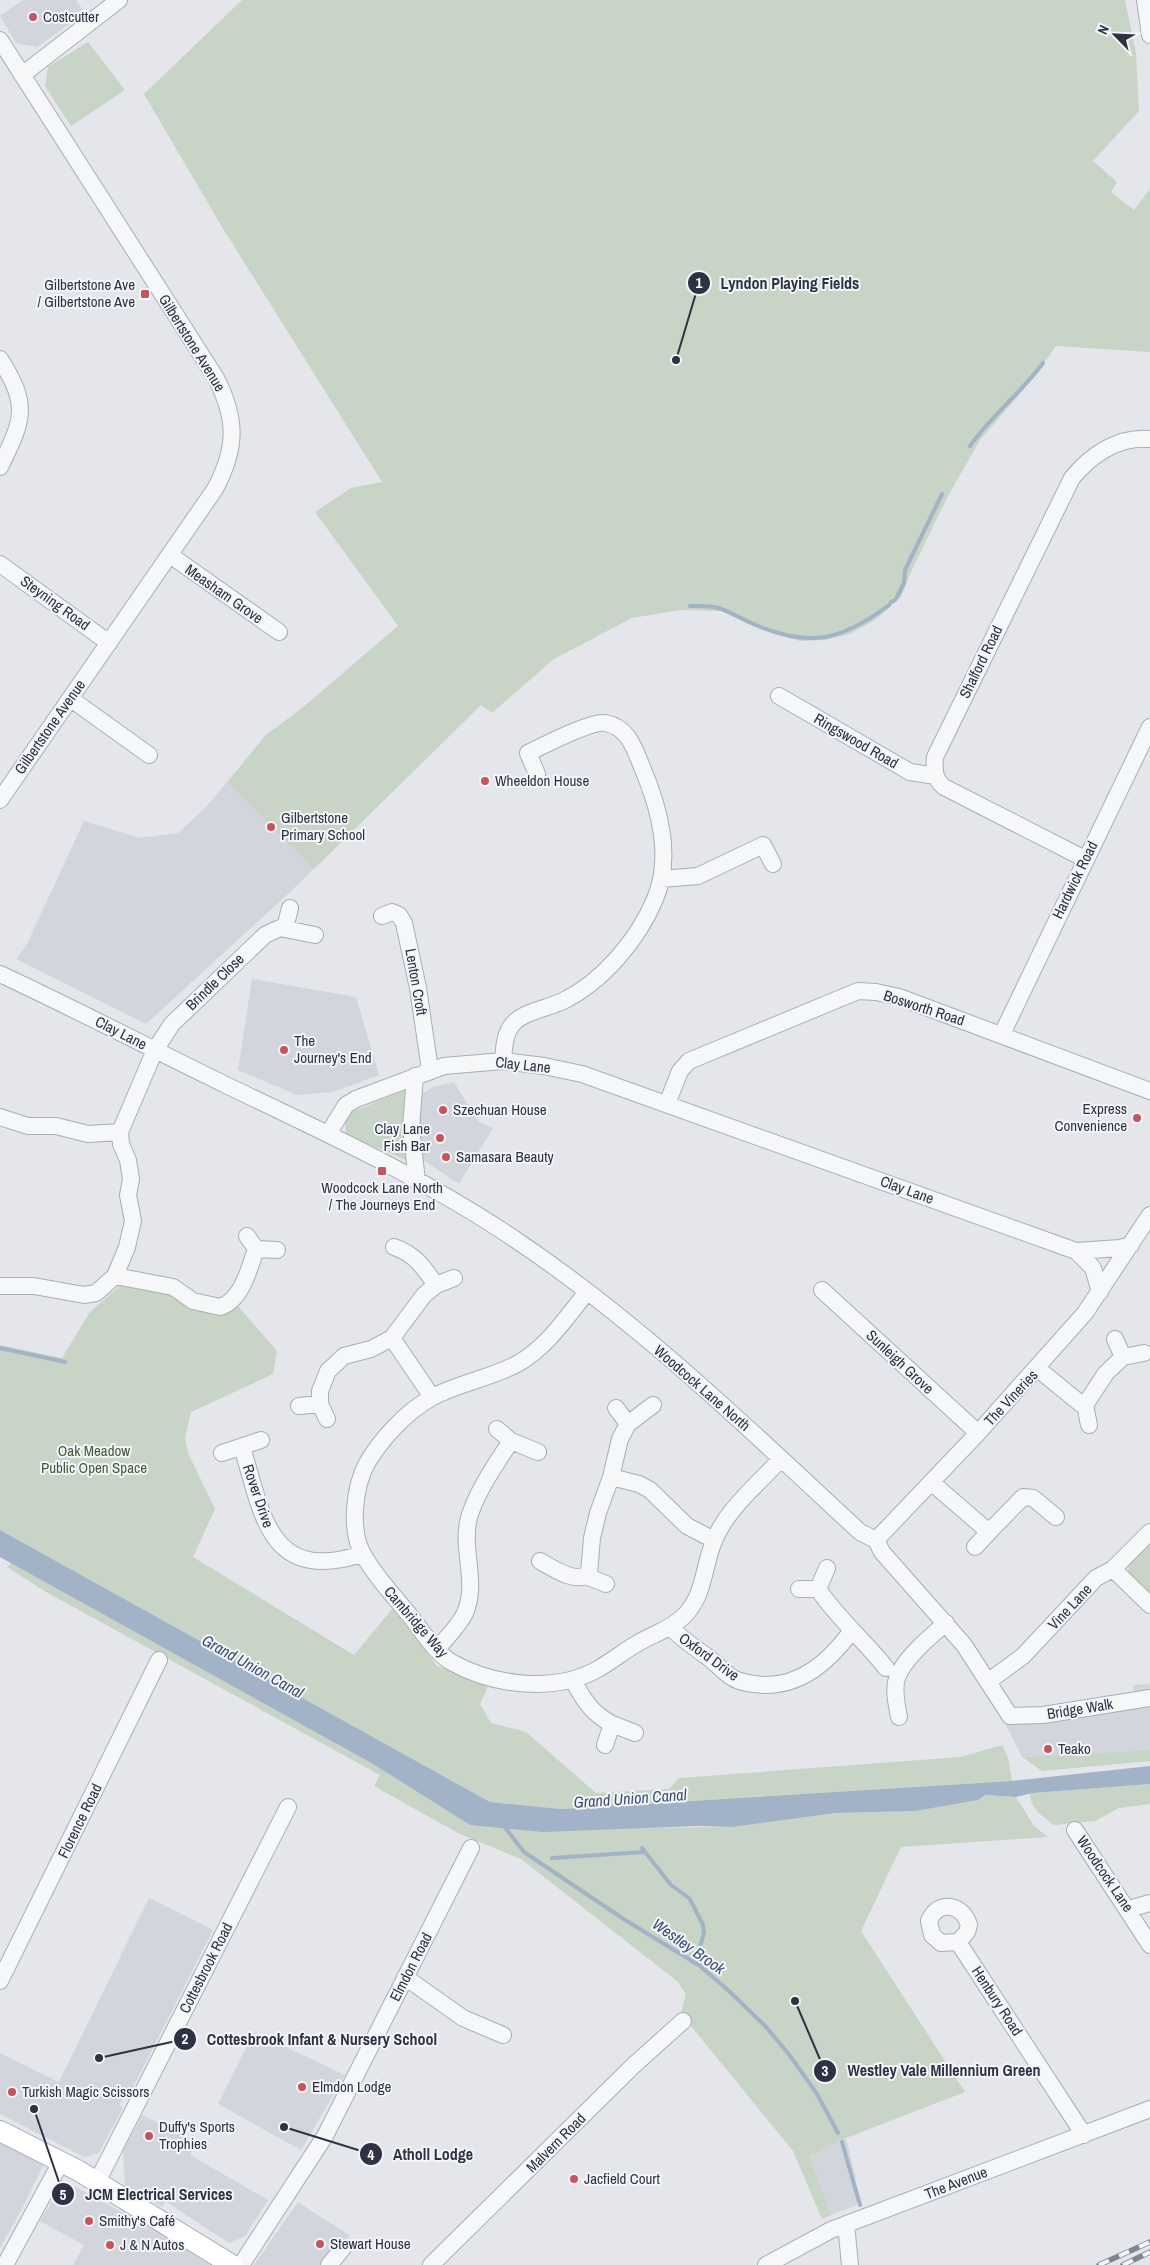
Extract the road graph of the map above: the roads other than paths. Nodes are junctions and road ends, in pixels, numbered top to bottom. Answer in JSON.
{"nodes":[{"id":1,"x":119,"y":0,"type":"edge"},
{"id":2,"x":1145,"y":0,"type":"edge"},
{"id":3,"x":1150,"y":34,"type":"edge"},
{"id":4,"x":0,"y":40,"type":"edge"},
{"id":5,"x":22,"y":75,"type":"junction"},
{"id":6,"x":0,"y":359,"type":"edge"},
{"id":7,"x":1150,"y":439,"type":"edge"},
{"id":8,"x":0,"y":468,"type":"edge"},
{"id":9,"x":170,"y":555,"type":"junction"},
{"id":10,"x":0,"y":564,"type":"edge"},
{"id":11,"x":279,"y":632,"type":"dead end"},
{"id":12,"x":109,"y":643,"type":"junction"},
{"id":13,"x":779,"y":696,"type":"dead end"},
{"id":14,"x":71,"y":699,"type":"junction"},
{"id":15,"x":1150,"y":727,"type":"edge"},
{"id":16,"x":149,"y":754,"type":"dead end"},
{"id":17,"x":537,"y":774,"type":"dead end"},
{"id":18,"x":936,"y":776,"type":"junction"},
{"id":19,"x":1,"y":794,"type":"edge"},
{"id":20,"x":1085,"y":860,"type":"junction"},
{"id":21,"x":773,"y":864,"type":"dead end"},
{"id":22,"x":661,"y":879,"type":"junction"},
{"id":23,"x":290,"y":908,"type":"dead end"},
{"id":24,"x":382,"y":916,"type":"dead end"},
{"id":25,"x":285,"y":928,"type":"junction"},
{"id":26,"x":315,"y":935,"type":"dead end"},
{"id":27,"x":0,"y":974,"type":"edge"},
{"id":28,"x":1002,"y":1034,"type":"junction"},
{"id":29,"x":155,"y":1050,"type":"junction"},
{"id":30,"x":503,"y":1062,"type":"junction"},
{"id":31,"x":430,"y":1070,"type":"junction"},
{"id":32,"x":415,"y":1076,"type":"junction"},
{"id":33,"x":1150,"y":1091,"type":"edge"},
{"id":34,"x":667,"y":1104,"type":"junction"},
{"id":35,"x":0,"y":1117,"type":"edge"},
{"id":36,"x":120,"y":1132,"type":"junction"},
{"id":37,"x":328,"y":1134,"type":"junction"},
{"id":38,"x":417,"y":1181,"type":"junction"},
{"id":39,"x":1150,"y":1216,"type":"edge"},
{"id":40,"x":1131,"y":1244,"type":"junction"},
{"id":41,"x":394,"y":1247,"type":"dead end"},
{"id":42,"x":278,"y":1250,"type":"dead end"},
{"id":43,"x":1076,"y":1251,"type":"junction"},
{"id":44,"x":115,"y":1276,"type":"junction"},
{"id":45,"x":454,"y":1278,"type":"dead end"},
{"id":46,"x":436,"y":1285,"type":"junction"},
{"id":47,"x":0,"y":1286,"type":"edge"},
{"id":48,"x":822,"y":1290,"type":"dead end"},
{"id":49,"x":587,"y":1292,"type":"junction"},
{"id":50,"x":1100,"y":1292,"type":"junction"},
{"id":51,"x":392,"y":1338,"type":"junction"},
{"id":52,"x":1115,"y":1339,"type":"dead end"},
{"id":53,"x":1144,"y":1353,"type":"dead end"},
{"id":54,"x":1123,"y":1357,"type":"junction"},
{"id":55,"x":1038,"y":1369,"type":"junction"},
{"id":56,"x":432,"y":1397,"type":"junction"},
{"id":57,"x":653,"y":1405,"type":"dead end"},
{"id":58,"x":1085,"y":1405,"type":"junction"},
{"id":59,"x":299,"y":1406,"type":"dead end"},
{"id":60,"x":616,"y":1408,"type":"dead end"},
{"id":61,"x":628,"y":1424,"type":"junction"},
{"id":62,"x":1089,"y":1425,"type":"dead end"},
{"id":63,"x":496,"y":1430,"type":"dead end"},
{"id":64,"x":978,"y":1433,"type":"junction"},
{"id":65,"x":261,"y":1440,"type":"dead end"},
{"id":66,"x":511,"y":1441,"type":"junction"},
{"id":67,"x":242,"y":1447,"type":"junction"},
{"id":68,"x":538,"y":1452,"type":"dead end"},
{"id":69,"x":222,"y":1453,"type":"dead end"},
{"id":70,"x":781,"y":1459,"type":"junction"},
{"id":71,"x":611,"y":1477,"type":"junction"},
{"id":72,"x":931,"y":1482,"type":"junction"},
{"id":73,"x":1056,"y":1517,"type":"dead end"},
{"id":74,"x":989,"y":1532,"type":"junction"},
{"id":75,"x":1150,"y":1532,"type":"edge"},
{"id":76,"x":714,"y":1540,"type":"junction"},
{"id":77,"x":876,"y":1540,"type":"junction"},
{"id":78,"x":975,"y":1547,"type":"dead end"},
{"id":79,"x":362,"y":1554,"type":"junction"},
{"id":80,"x":540,"y":1561,"type":"dead end"},
{"id":81,"x":826,"y":1568,"type":"dead end"},
{"id":82,"x":1113,"y":1570,"type":"junction"},
{"id":83,"x":586,"y":1576,"type":"junction"},
{"id":84,"x":606,"y":1584,"type":"dead end"},
{"id":85,"x":799,"y":1589,"type":"dead end"},
{"id":86,"x":818,"y":1589,"type":"junction"},
{"id":87,"x":1150,"y":1604,"type":"edge"},
{"id":88,"x":946,"y":1624,"type":"junction"},
{"id":89,"x":670,"y":1627,"type":"junction"},
{"id":90,"x":851,"y":1632,"type":"junction"},
{"id":91,"x":437,"y":1649,"type":"junction"},
{"id":92,"x":159,"y":1660,"type":"dead end"},
{"id":93,"x":886,"y":1668,"type":"dead end"},
{"id":94,"x":573,"y":1680,"type":"junction"},
{"id":95,"x":989,"y":1681,"type":"junction"},
{"id":96,"x":1150,"y":1698,"type":"edge"},
{"id":97,"x":1010,"y":1716,"type":"joint"},
{"id":98,"x":899,"y":1717,"type":"dead end"},
{"id":99,"x":612,"y":1724,"type":"junction"},
{"id":100,"x":635,"y":1733,"type":"dead end"},
{"id":101,"x":605,"y":1745,"type":"dead end"},
{"id":102,"x":288,"y":1807,"type":"dead end"},
{"id":103,"x":1076,"y":1830,"type":"dead end"},
{"id":104,"x":471,"y":1848,"type":"dead end"},
{"id":105,"x":1150,"y":1904,"type":"edge"},
{"id":106,"x":1129,"y":1909,"type":"junction"},
{"id":107,"x":958,"y":1942,"type":"dead end"},
{"id":108,"x":1150,"y":1945,"type":"edge"},
{"id":109,"x":406,"y":1977,"type":"junction"},
{"id":110,"x":0,"y":1981,"type":"edge"},
{"id":111,"x":683,"y":2021,"type":"dead end"},
{"id":112,"x":504,"y":2035,"type":"dead end"},
{"id":113,"x":1150,"y":2109,"type":"edge"},
{"id":114,"x":0,"y":2131,"type":"edge"},
{"id":115,"x":1084,"y":2135,"type":"junction"},
{"id":116,"x":61,"y":2162,"type":"junction"},
{"id":117,"x":97,"y":2182,"type":"junction"},
{"id":118,"x":846,"y":2224,"type":"junction"},
{"id":119,"x":343,"y":2248,"type":"dead end"},
{"id":120,"x":769,"y":2264,"type":"edge"},
{"id":121,"x":5,"y":2265,"type":"edge"},
{"id":122,"x":232,"y":2265,"type":"edge"},
{"id":123,"x":241,"y":2265,"type":"edge"},
{"id":124,"x":329,"y":2265,"type":"edge"},
{"id":125,"x":431,"y":2265,"type":"edge"},
{"id":126,"x":850,"y":2265,"type":"edge"}],
"edges":[{"from":1,"to":5,"type":"street"},
{"from":2,"to":3,"type":"street"},
{"from":4,"to":5,"type":"street","name":"Gilbertstone Avenue"},
{"from":5,"to":9,"type":"street","name":"Gilbertstone Avenue"},
{"from":6,"to":8,"type":"street"},
{"from":7,"to":18,"type":"street","name":"Shalford Road"},
{"from":9,"to":11,"type":"street","name":"Measham Grove"},
{"from":9,"to":12,"type":"street","name":"Gilbertstone Avenue"},
{"from":10,"to":12,"type":"street","name":"Steyning Road"},
{"from":12,"to":14,"type":"street","name":"Gilbertstone Avenue"},
{"from":13,"to":18,"type":"street","name":"Ringswood Road"},
{"from":14,"to":16,"type":"street"},
{"from":14,"to":19,"type":"street","name":"Gilbertstone Avenue"},
{"from":15,"to":20,"type":"street","name":"Hardwick Road"},
{"from":17,"to":22,"type":"street"},
{"from":18,"to":20,"type":"street"},
{"from":20,"to":28,"type":"street","name":"Hardwick Road"},
{"from":21,"to":22,"type":"street"},
{"from":22,"to":30,"type":"street"},
{"from":23,"to":25,"type":"street"},
{"from":24,"to":31,"type":"street","name":"Lenton Croft"},
{"from":25,"to":26,"type":"street"},
{"from":25,"to":29,"type":"street","name":"Brindle Close"},
{"from":27,"to":29,"type":"street","name":"Clay Lane"},
{"from":28,"to":33,"type":"street","name":"Bosworth Road"},
{"from":28,"to":34,"type":"street","name":"Bosworth Road"},
{"from":29,"to":36,"type":"street","name":"Brindle Close"},
{"from":29,"to":37,"type":"street","name":"Clay Lane"},
{"from":30,"to":31,"type":"street","name":"Clay Lane"},
{"from":30,"to":34,"type":"street","name":"Clay Lane"},
{"from":31,"to":32,"type":"street","name":"Clay Lane"},
{"from":32,"to":37,"type":"street","name":"Clay Lane"},
{"from":32,"to":38,"type":"street"},
{"from":34,"to":43,"type":"street","name":"Clay Lane"},
{"from":35,"to":36,"type":"street"},
{"from":36,"to":44,"type":"street"},
{"from":37,"to":38,"type":"street","name":"Woodcock Lane North"},
{"from":38,"to":49,"type":"street","name":"Woodcock Lane North"},
{"from":39,"to":40,"type":"street"},
{"from":40,"to":43,"type":"street","name":"Clay Lane"},
{"from":40,"to":50,"type":"street","name":"The Vineries"},
{"from":41,"to":46,"type":"street"},
{"from":42,"to":44,"type":"street"},
{"from":43,"to":50,"type":"street","name":"Clay Lane"},
{"from":44,"to":47,"type":"street"},
{"from":45,"to":46,"type":"street"},
{"from":46,"to":51,"type":"street"},
{"from":48,"to":64,"type":"street","name":"Sunleigh Grove"},
{"from":49,"to":56,"type":"street","name":"Cambridge Way"},
{"from":49,"to":70,"type":"street","name":"Woodcock Lane North"},
{"from":50,"to":55,"type":"street","name":"The Vineries"},
{"from":51,"to":56,"type":"street"},
{"from":51,"to":59,"type":"street"},
{"from":52,"to":54,"type":"street"},
{"from":53,"to":54,"type":"street"},
{"from":54,"to":58,"type":"street"},
{"from":55,"to":58,"type":"street"},
{"from":55,"to":64,"type":"street","name":"The Vineries"},
{"from":56,"to":79,"type":"street","name":"Cambridge Way"},
{"from":57,"to":61,"type":"street"},
{"from":58,"to":62,"type":"street"},
{"from":60,"to":61,"type":"street"},
{"from":61,"to":71,"type":"street"},
{"from":63,"to":66,"type":"street"},
{"from":64,"to":72,"type":"street","name":"The Vineries"},
{"from":65,"to":67,"type":"street","name":"Rover Drive"},
{"from":66,"to":68,"type":"street"},
{"from":66,"to":91,"type":"street"},
{"from":67,"to":69,"type":"street","name":"Rover Drive"},
{"from":67,"to":79,"type":"street","name":"Rover Drive"},
{"from":70,"to":76,"type":"street","name":"Cambridge Way"},
{"from":70,"to":77,"type":"street","name":"Woodcock Lane North"},
{"from":71,"to":76,"type":"street"},
{"from":71,"to":83,"type":"street"},
{"from":72,"to":74,"type":"street"},
{"from":72,"to":77,"type":"street","name":"The Vineries"},
{"from":73,"to":74,"type":"street"},
{"from":74,"to":78,"type":"street"},
{"from":75,"to":82,"type":"street","name":"Vine Lane"},
{"from":76,"to":89,"type":"street","name":"Cambridge Way"},
{"from":77,"to":88,"type":"street","name":"Woodcock Lane North"},
{"from":79,"to":91,"type":"street","name":"Cambridge Way"},
{"from":80,"to":83,"type":"street"},
{"from":81,"to":86,"type":"street"},
{"from":82,"to":87,"type":"street"},
{"from":82,"to":95,"type":"street","name":"Vine Lane"},
{"from":83,"to":84,"type":"street"},
{"from":85,"to":86,"type":"street"},
{"from":86,"to":90,"type":"street"},
{"from":88,"to":95,"type":"street","name":"Woodcock Lane North"},
{"from":88,"to":98,"type":"street"},
{"from":89,"to":90,"type":"street","name":"Oxford Drive"},
{"from":89,"to":94,"type":"street","name":"Cambridge Way"},
{"from":90,"to":93,"type":"street"},
{"from":91,"to":94,"type":"street","name":"Cambridge Way"},
{"from":92,"to":110,"type":"street","name":"Florence Road"},
{"from":94,"to":99,"type":"street"},
{"from":95,"to":97,"type":"street","name":"Woodcock Lane North"},
{"from":96,"to":97,"type":"street","name":"Bridge Walk"},
{"from":99,"to":100,"type":"street"},
{"from":99,"to":101,"type":"street"},
{"from":102,"to":117,"type":"street","name":"Cottesbrook Road"},
{"from":103,"to":106,"type":"street","name":"Woodcock Lane"},
{"from":104,"to":109,"type":"street","name":"Elmdon Road"},
{"from":105,"to":106,"type":"street"},
{"from":106,"to":108,"type":"street","name":"Woodcock Lane"},
{"from":107,"to":115,"type":"street","name":"Henbury Road"},
{"from":109,"to":112,"type":"street"},
{"from":109,"to":123,"type":"street","name":"Elmdon Road"},
{"from":111,"to":125,"type":"street","name":"Malvern Road"},
{"from":113,"to":115,"type":"street","name":"The Avenue"},
{"from":114,"to":116,"type":"main road"},
{"from":115,"to":118,"type":"street","name":"The Avenue"},
{"from":116,"to":117,"type":"main road"},
{"from":116,"to":121,"type":"street"},
{"from":117,"to":122,"type":"main road"},
{"from":118,"to":120,"type":"street","name":"The Avenue"},
{"from":118,"to":126,"type":"street"},
{"from":119,"to":124,"type":"street"}]}
